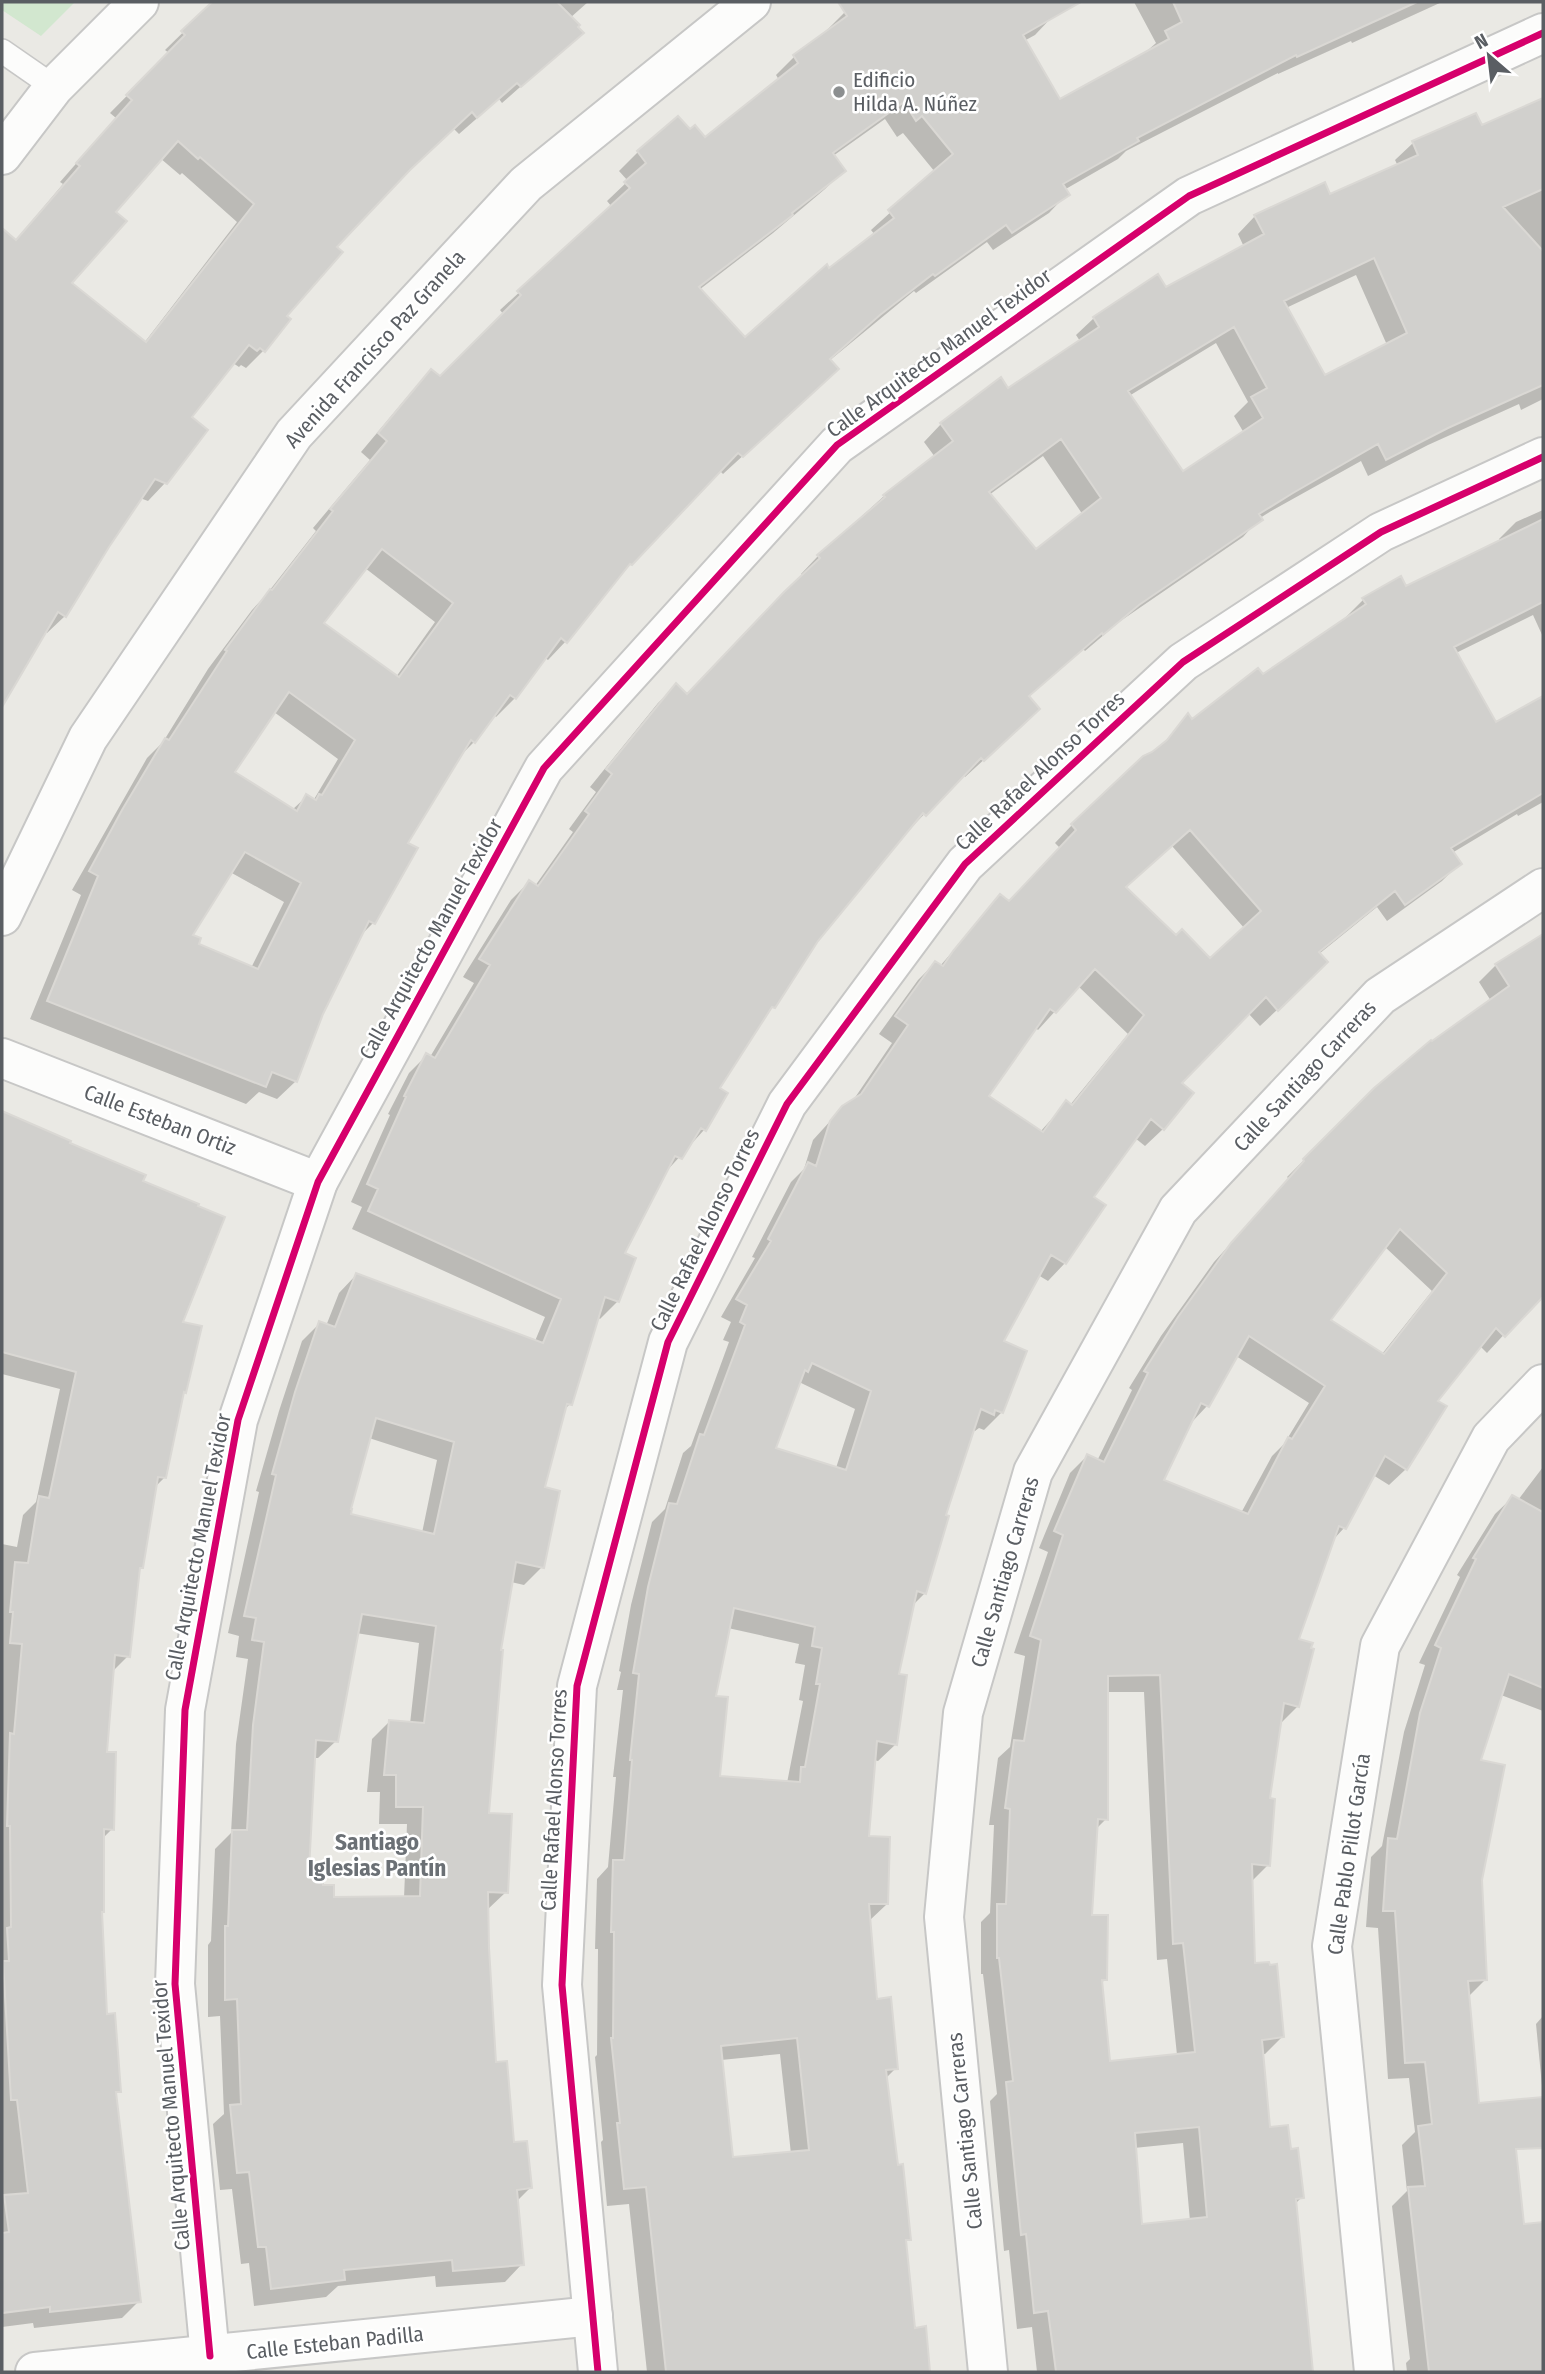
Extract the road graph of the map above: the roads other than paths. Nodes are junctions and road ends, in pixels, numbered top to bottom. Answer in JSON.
{"nodes":[{"id":1,"x":139,"y":2,"type":"edge"},
{"id":2,"x":751,"y":2,"type":"edge"},
{"id":3,"x":1543,"y":33,"type":"edge"},
{"id":4,"x":2,"y":51,"type":"edge"},
{"id":5,"x":54,"y":87,"type":"junction"},
{"id":6,"x":2,"y":155,"type":"edge"},
{"id":7,"x":1543,"y":457,"type":"edge"},
{"id":8,"x":1543,"y":888,"type":"edge"},
{"id":9,"x":2,"y":916,"type":"edge"},
{"id":10,"x":2,"y":1058,"type":"edge"},
{"id":11,"x":318,"y":1182,"type":"junction"},
{"id":12,"x":1543,"y":1384,"type":"edge"},
{"id":13,"x":593,"y":2316,"type":"junction"},
{"id":14,"x":210,"y":2356,"type":"junction"},
{"id":15,"x":35,"y":2372,"type":"edge"},
{"id":16,"x":598,"y":2372,"type":"edge"},
{"id":17,"x":988,"y":2372,"type":"edge"},
{"id":18,"x":1374,"y":2372,"type":"edge"}],
"edges":[{"from":1,"to":5,"type":"street"},
{"from":2,"to":9,"type":"street","name":"Avenida Francisco Paz Granela"},
{"from":3,"to":11,"type":"street","name":"Calle Arquitecto Manuel Texidor"},
{"from":4,"to":5,"type":"lane"},
{"from":5,"to":6,"type":"street"},
{"from":7,"to":13,"type":"street","name":"Calle Rafael Alonso Torres"},
{"from":8,"to":17,"type":"street","name":"Calle Santiago Carreras"},
{"from":10,"to":11,"type":"street","name":"Calle Esteban Ortiz"},
{"from":11,"to":14,"type":"street","name":"Calle Arquitecto Manuel Texidor"},
{"from":12,"to":18,"type":"street","name":"Calle Pablo Pillot García"},
{"from":13,"to":14,"type":"street","name":"Calle Esteban Padilla"},
{"from":13,"to":16,"type":"street","name":"Calle Rafael Alonso Torres"},
{"from":14,"to":15,"type":"street","name":"Calle Esteban Padilla"}]}
